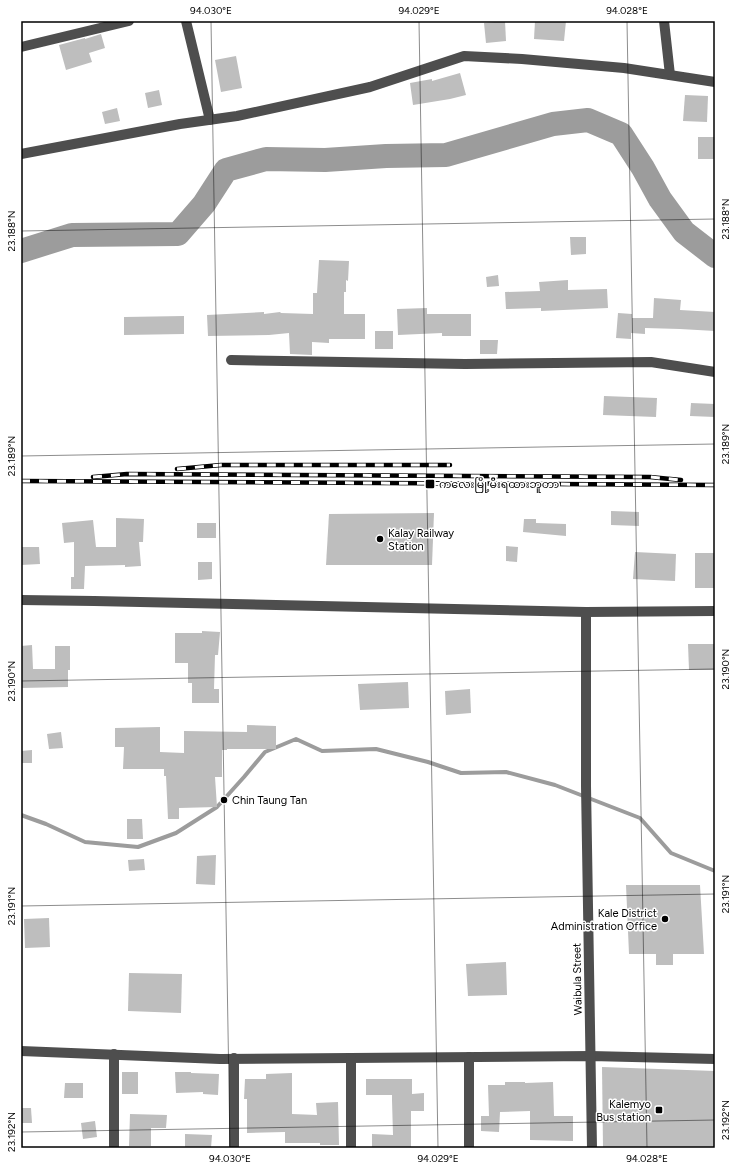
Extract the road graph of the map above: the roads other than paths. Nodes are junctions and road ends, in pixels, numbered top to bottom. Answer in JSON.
{"nodes":[{"id":1,"x":130,"y":21,"type":"edge"},
{"id":2,"x":186,"y":21,"type":"edge"},
{"id":3,"x":664,"y":21,"type":"edge"},
{"id":4,"x":21,"y":47,"type":"edge"},
{"id":5,"x":670,"y":75,"type":"junction"},
{"id":6,"x":715,"y":82,"type":"edge"},
{"id":7,"x":210,"y":120,"type":"junction"},
{"id":8,"x":21,"y":154,"type":"edge"},
{"id":9,"x":232,"y":360,"type":"dead end"},
{"id":10,"x":715,"y":372,"type":"edge"},
{"id":11,"x":21,"y":600,"type":"edge"},
{"id":12,"x":586,"y":612,"type":"junction"},
{"id":13,"x":715,"y":612,"type":"edge"},
{"id":14,"x":21,"y":1051,"type":"edge"},
{"id":15,"x":114,"y":1054,"type":"junction"},
{"id":16,"x":591,"y":1056,"type":"junction"},
{"id":17,"x":469,"y":1057,"type":"junction"},
{"id":18,"x":234,"y":1058,"type":"junction"},
{"id":19,"x":351,"y":1058,"type":"junction"},
{"id":20,"x":715,"y":1059,"type":"edge"},
{"id":21,"x":114,"y":1148,"type":"edge"},
{"id":22,"x":234,"y":1148,"type":"edge"},
{"id":23,"x":351,"y":1148,"type":"edge"},
{"id":24,"x":469,"y":1148,"type":"edge"},
{"id":25,"x":592,"y":1148,"type":"edge"}],
"edges":[{"from":1,"to":4,"type":"street"},
{"from":2,"to":7,"type":"street"},
{"from":3,"to":5,"type":"street"},
{"from":5,"to":6,"type":"street"},
{"from":5,"to":7,"type":"street"},
{"from":7,"to":8,"type":"street"},
{"from":9,"to":10,"type":"street"},
{"from":11,"to":12,"type":"street"},
{"from":12,"to":13,"type":"street"},
{"from":12,"to":16,"type":"street","name":"Waibula Street"},
{"from":14,"to":15,"type":"street"},
{"from":15,"to":18,"type":"street"},
{"from":15,"to":21,"type":"street"},
{"from":16,"to":17,"type":"street"},
{"from":16,"to":20,"type":"street"},
{"from":16,"to":25,"type":"street","name":"Waibula Street"},
{"from":17,"to":19,"type":"street"},
{"from":17,"to":24,"type":"street"},
{"from":18,"to":19,"type":"street"},
{"from":18,"to":22,"type":"street"},
{"from":19,"to":23,"type":"street"}]}
